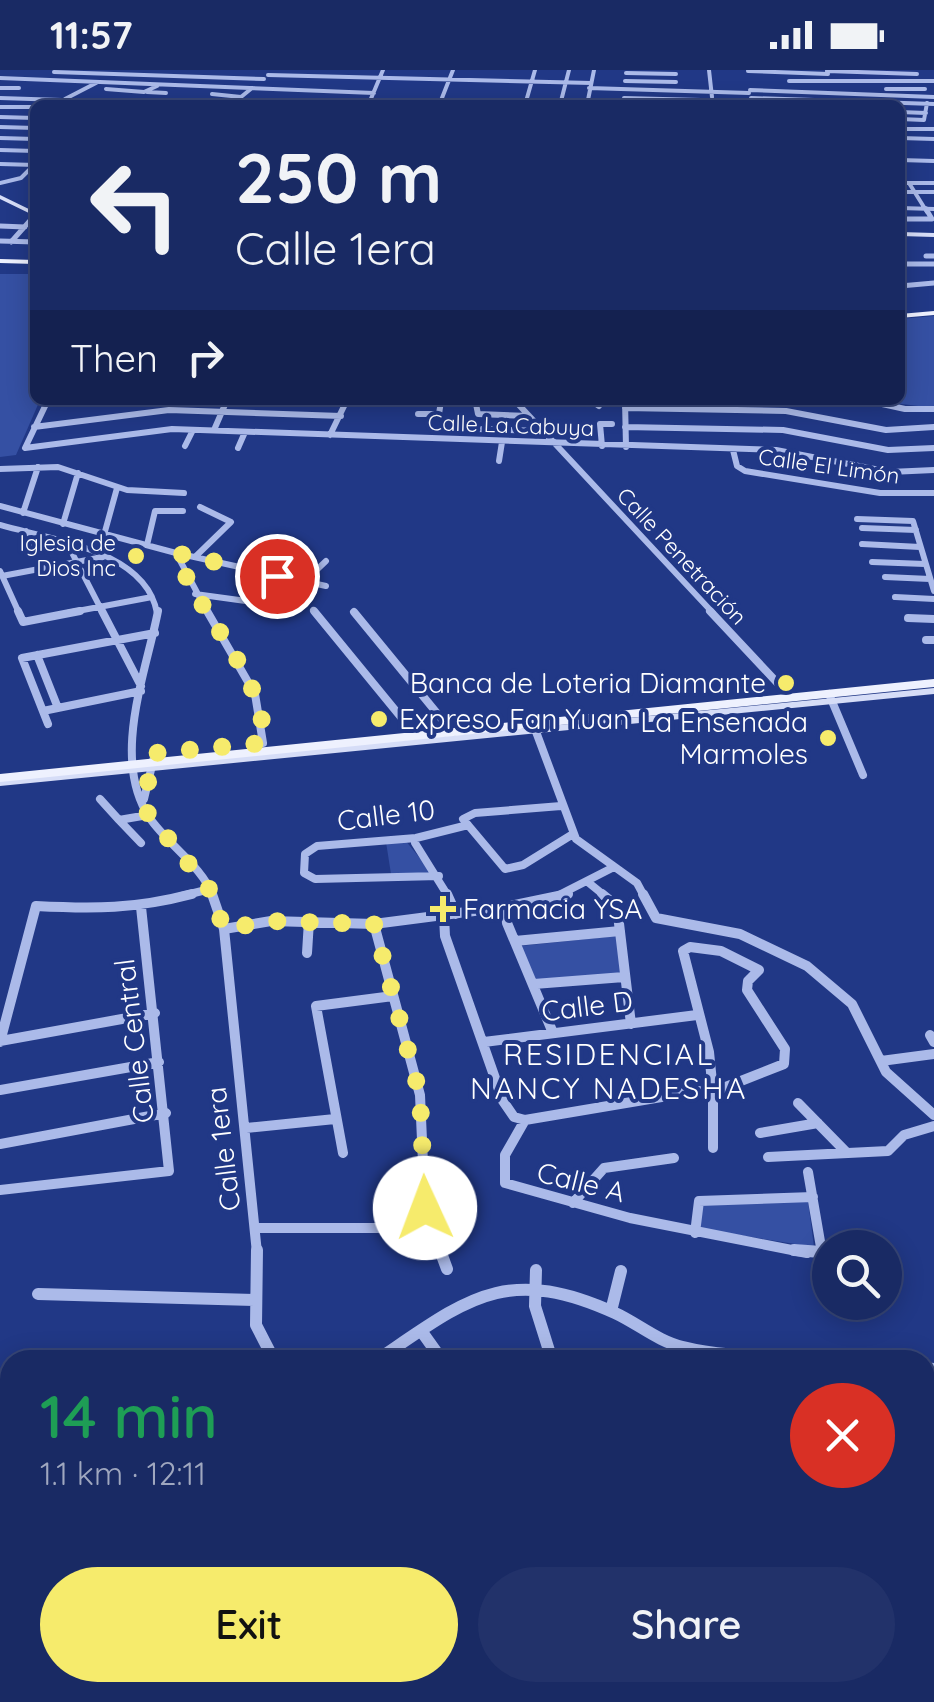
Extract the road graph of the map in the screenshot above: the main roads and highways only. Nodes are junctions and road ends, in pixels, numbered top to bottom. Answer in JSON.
{"nodes":[{"id":1,"x":0,"y":260,"type":"edge"},
{"id":2,"x":30,"y":262,"type":"edge"},
{"id":3,"x":0,"y":270,"type":"edge"},
{"id":4,"x":30,"y":270,"type":"edge"},
{"id":5,"x":934,"y":305,"type":"edge"},
{"id":6,"x":905,"y":307,"type":"edge"},
{"id":7,"x":934,"y":313,"type":"edge"},
{"id":8,"x":905,"y":316,"type":"edge"},
{"id":9,"x":934,"y":675,"type":"edge"},
{"id":10,"x":934,"y":687,"type":"edge"},
{"id":11,"x":153,"y":761,"type":"junction"},
{"id":12,"x":133,"y":763,"type":"junction"},
{"id":13,"x":0,"y":769,"type":"edge"},
{"id":14,"x":0,"y":780,"type":"edge"}],
"edges":[{"from":1,"to":2,"type":"main road"},
{"from":3,"to":4,"type":"main road"},
{"from":5,"to":6,"type":"main road"},
{"from":7,"to":8,"type":"main road"},
{"from":9,"to":11,"type":"main road"},
{"from":10,"to":11,"type":"main road"},
{"from":11,"to":12,"type":"main road"},
{"from":12,"to":13,"type":"main road"},
{"from":12,"to":14,"type":"main road"}]}
